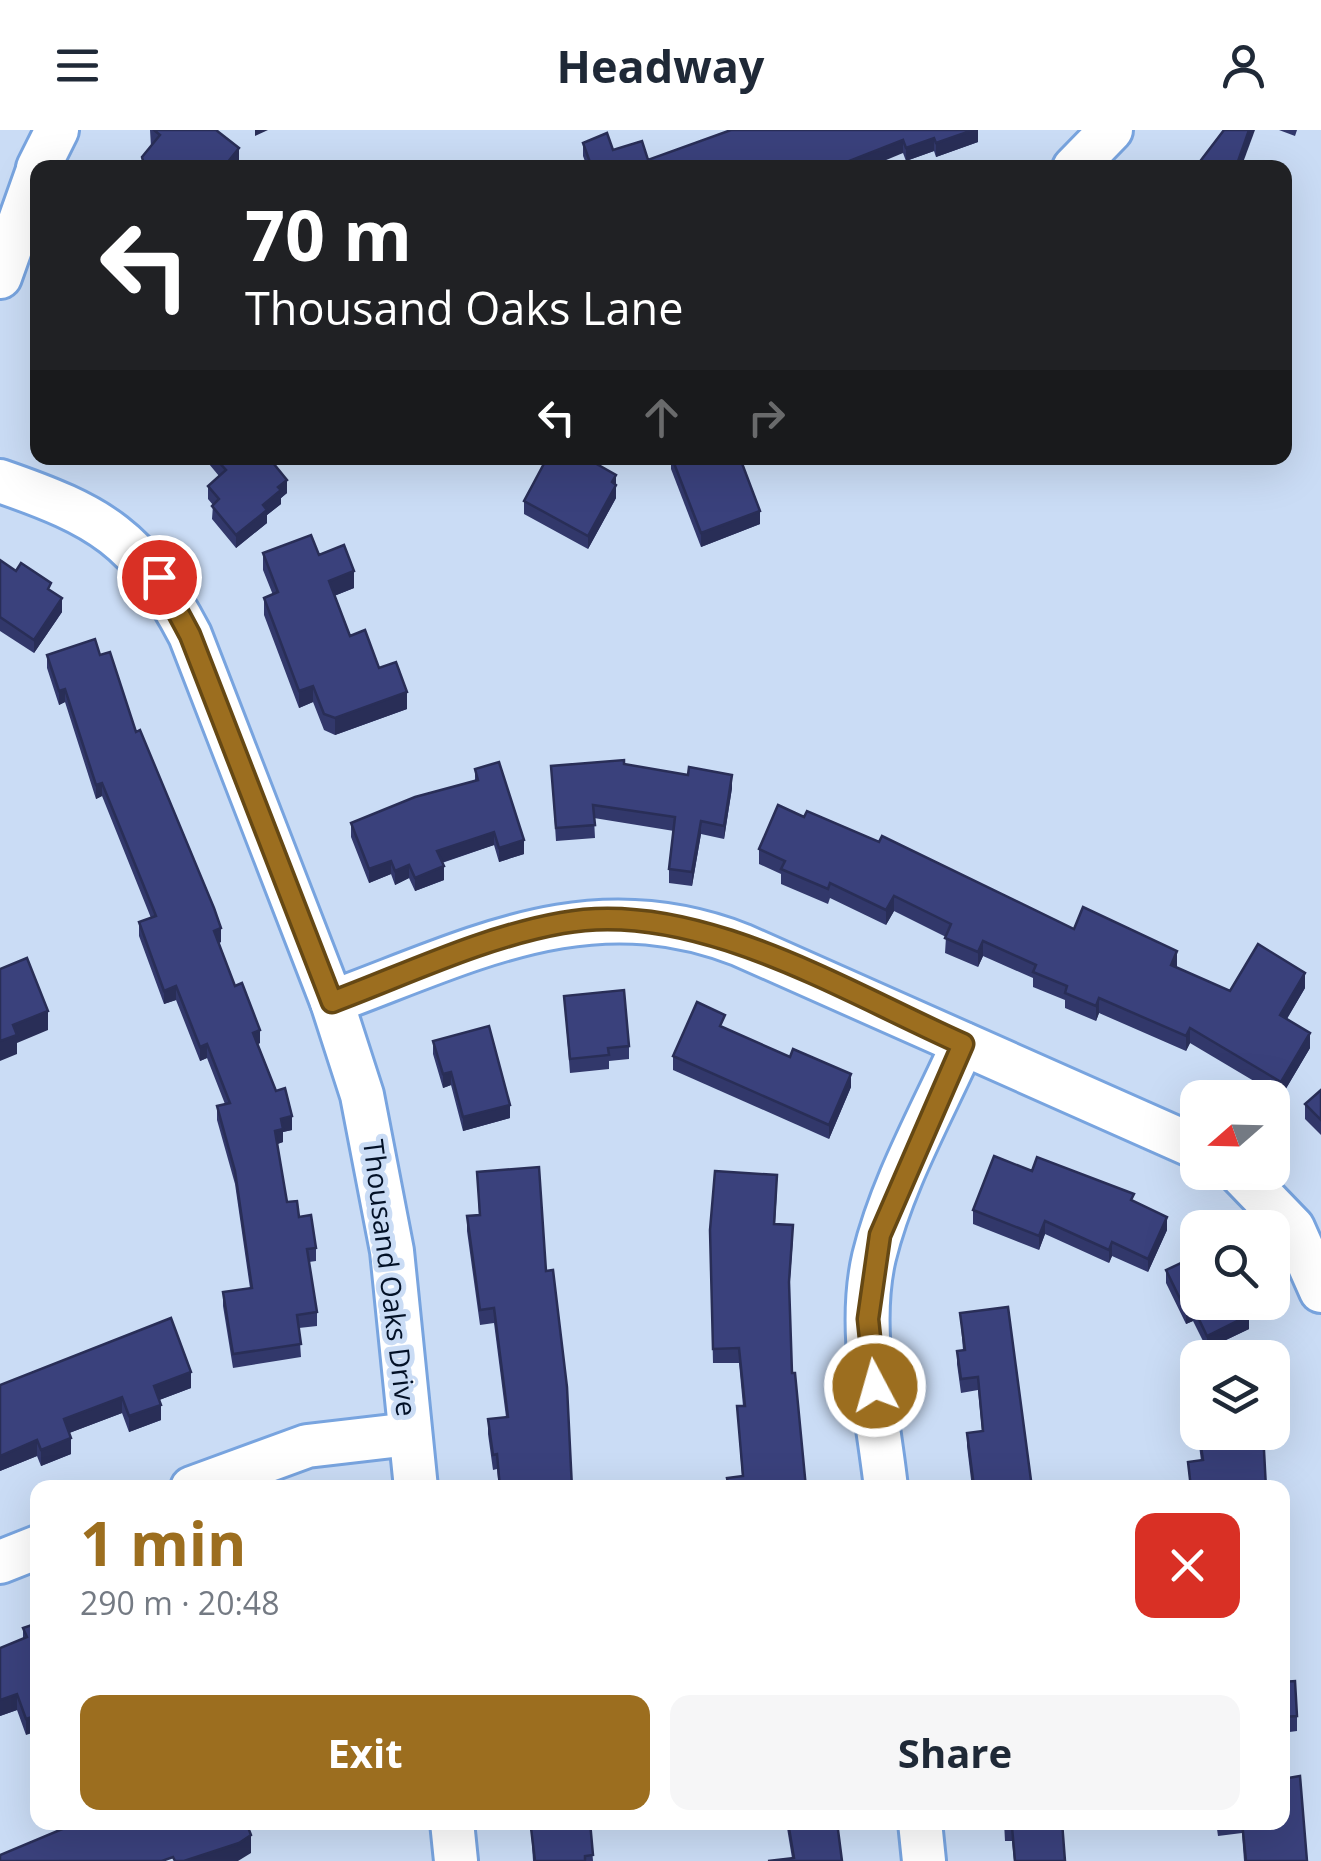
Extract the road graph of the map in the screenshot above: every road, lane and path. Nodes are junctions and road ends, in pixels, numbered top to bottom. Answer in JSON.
{"nodes":[{"id":1,"x":57,"y":130,"type":"edge"},
{"id":2,"x":1111,"y":130,"type":"edge"},
{"id":3,"x":42,"y":160,"type":"edge"},
{"id":4,"x":1082,"y":160,"type":"edge"},
{"id":5,"x":30,"y":192,"type":"edge"},
{"id":6,"x":0,"y":277,"type":"edge"},
{"id":7,"x":0,"y":481,"type":"edge"},
{"id":8,"x":332,"y":1002,"type":"junction"},
{"id":9,"x":963,"y":1044,"type":"junction"},
{"id":10,"x":1180,"y":1140,"type":"edge"},
{"id":11,"x":1256,"y":1190,"type":"edge"},
{"id":12,"x":1321,"y":1291,"type":"edge"},
{"id":13,"x":410,"y":1434,"type":"junction"},
{"id":14,"x":213,"y":1480,"type":"edge"},
{"id":15,"x":415,"y":1480,"type":"edge"},
{"id":16,"x":885,"y":1480,"type":"edge"},
{"id":17,"x":30,"y":1551,"type":"edge"},
{"id":18,"x":0,"y":1562,"type":"edge"},
{"id":19,"x":453,"y":1830,"type":"edge"},
{"id":20,"x":921,"y":1830,"type":"edge"},
{"id":21,"x":456,"y":1861,"type":"edge"},
{"id":22,"x":924,"y":1861,"type":"edge"}],
"edges":[{"from":1,"to":3,"type":"street"},
{"from":2,"to":4,"type":"street"},
{"from":5,"to":6,"type":"street"},
{"from":7,"to":8,"type":"street","name":"Thousand Oaks Drive"},
{"from":8,"to":9,"type":"street"},
{"from":8,"to":13,"type":"street","name":"Thousand Oaks Drive"},
{"from":9,"to":10,"type":"street"},
{"from":9,"to":16,"type":"street"},
{"from":11,"to":12,"type":"street"},
{"from":13,"to":14,"type":"street"},
{"from":13,"to":15,"type":"street","name":"Thousand Oaks Drive"},
{"from":17,"to":18,"type":"street"},
{"from":19,"to":21,"type":"street"},
{"from":20,"to":22,"type":"street"}]}
